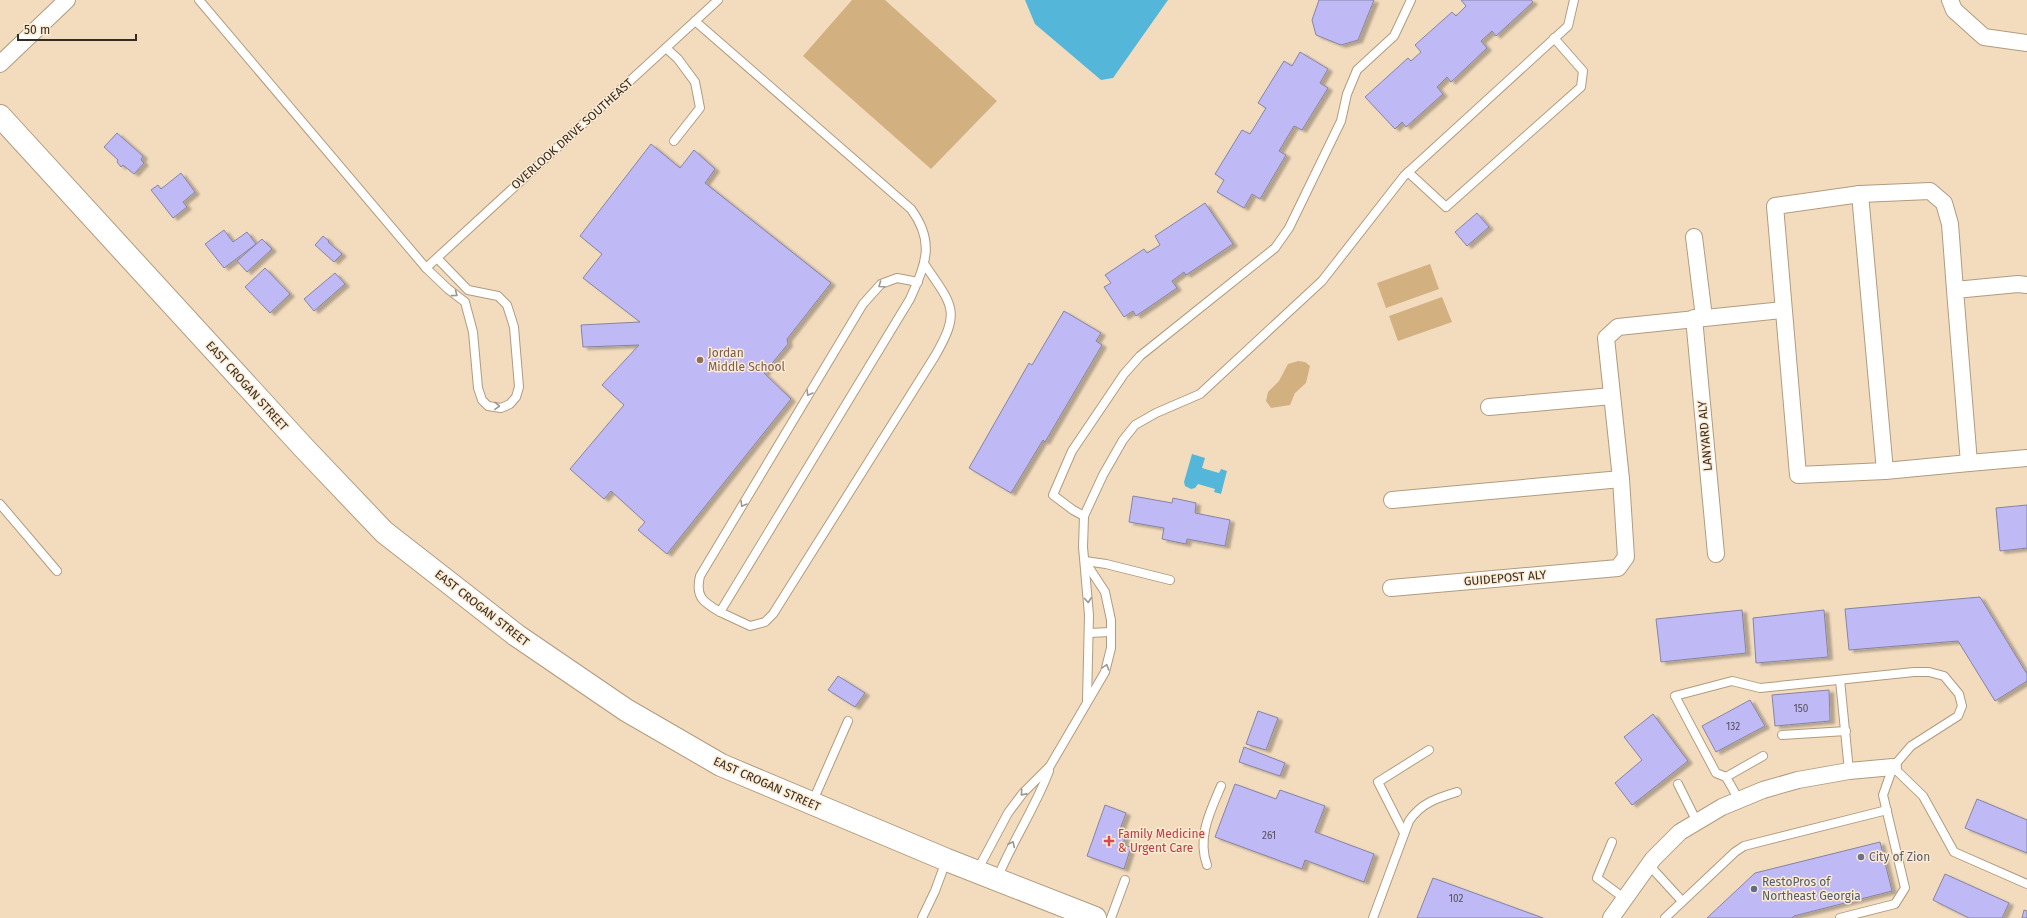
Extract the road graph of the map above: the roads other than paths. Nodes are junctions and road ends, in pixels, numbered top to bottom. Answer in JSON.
{"nodes":[{"id":1,"x":67,"y":0,"type":"edge"},
{"id":2,"x":199,"y":0,"type":"edge"},
{"id":3,"x":718,"y":0,"type":"edge"},
{"id":4,"x":1410,"y":0,"type":"edge"},
{"id":5,"x":1574,"y":0,"type":"edge"},
{"id":6,"x":1950,"y":0,"type":"edge"},
{"id":7,"x":695,"y":21,"type":"junction"},
{"id":8,"x":1554,"y":38,"type":"junction"},
{"id":9,"x":2027,"y":43,"type":"edge"},
{"id":10,"x":666,"y":48,"type":"junction"},
{"id":11,"x":0,"y":64,"type":"edge"},
{"id":12,"x":0,"y":116,"type":"edge"},
{"id":13,"x":674,"y":141,"type":"dead end"},
{"id":14,"x":1408,"y":172,"type":"junction"},
{"id":15,"x":1860,"y":194,"type":"junction"},
{"id":16,"x":1694,"y":237,"type":"dead end"},
{"id":17,"x":437,"y":258,"type":"junction"},
{"id":18,"x":925,"y":265,"type":"junction"},
{"id":19,"x":426,"y":268,"type":"junction"},
{"id":20,"x":918,"y":282,"type":"junction"},
{"id":21,"x":2024,"y":282,"type":"edge"},
{"id":22,"x":1955,"y":290,"type":"junction"},
{"id":23,"x":1783,"y":310,"type":"junction"},
{"id":24,"x":1699,"y":318,"type":"junction"},
{"id":25,"x":1612,"y":396,"type":"junction"},
{"id":26,"x":1489,"y":407,"type":"dead end"},
{"id":27,"x":2027,"y":458,"type":"edge"},
{"id":28,"x":1969,"y":463,"type":"junction"},
{"id":29,"x":1885,"y":471,"type":"junction"},
{"id":30,"x":1620,"y":480,"type":"junction"},
{"id":31,"x":1392,"y":500,"type":"dead end"},
{"id":32,"x":0,"y":504,"type":"edge"},
{"id":33,"x":1084,"y":516,"type":"junction"},
{"id":34,"x":1716,"y":554,"type":"dead end"},
{"id":35,"x":1085,"y":561,"type":"junction"},
{"id":36,"x":56,"y":571,"type":"dead end"},
{"id":37,"x":1170,"y":580,"type":"dead end"},
{"id":38,"x":1391,"y":588,"type":"dead end"},
{"id":39,"x":720,"y":612,"type":"junction"},
{"id":40,"x":1111,"y":632,"type":"junction"},
{"id":41,"x":1089,"y":634,"type":"junction"},
{"id":42,"x":1840,"y":680,"type":"junction"},
{"id":43,"x":1087,"y":701,"type":"junction"},
{"id":44,"x":848,"y":721,"type":"dead end"},
{"id":45,"x":1846,"y":731,"type":"junction"},
{"id":46,"x":1782,"y":735,"type":"dead end"},
{"id":47,"x":1429,"y":750,"type":"dead end"},
{"id":48,"x":1763,"y":756,"type":"dead end"},
{"id":49,"x":1050,"y":766,"type":"junction"},
{"id":50,"x":1893,"y":767,"type":"junction"},
{"id":51,"x":1849,"y":770,"type":"junction"},
{"id":52,"x":1726,"y":777,"type":"junction"},
{"id":53,"x":1678,"y":784,"type":"dead end"},
{"id":54,"x":1221,"y":786,"type":"dead end"},
{"id":55,"x":1457,"y":792,"type":"dead end"},
{"id":56,"x":1740,"y":800,"type":"junction"},
{"id":57,"x":812,"y":803,"type":"junction"},
{"id":58,"x":1887,"y":810,"type":"junction"},
{"id":59,"x":1697,"y":822,"type":"junction"},
{"id":60,"x":1404,"y":833,"type":"junction"},
{"id":61,"x":1612,"y":842,"type":"dead end"},
{"id":62,"x":946,"y":860,"type":"junction"},
{"id":63,"x":1208,"y":865,"type":"dead end"},
{"id":64,"x":1649,"y":865,"type":"junction"},
{"id":65,"x":977,"y":872,"type":"junction"},
{"id":66,"x":997,"y":880,"type":"junction"},
{"id":67,"x":1125,"y":880,"type":"dead end"},
{"id":68,"x":2027,"y":884,"type":"edge"},
{"id":69,"x":1624,"y":898,"type":"junction"},
{"id":70,"x":1682,"y":901,"type":"junction"},
{"id":71,"x":922,"y":918,"type":"edge"},
{"id":72,"x":1094,"y":918,"type":"edge"},
{"id":73,"x":1111,"y":918,"type":"edge"},
{"id":74,"x":1373,"y":918,"type":"edge"},
{"id":75,"x":1611,"y":918,"type":"edge"},
{"id":76,"x":1665,"y":918,"type":"edge"},
{"id":77,"x":1840,"y":918,"type":"edge"}],
"edges":[{"from":1,"to":11,"type":"street"},
{"from":2,"to":19,"type":"lane"},
{"from":3,"to":7,"type":"lane","name":"OVERLOOK DRIVE SOUTHEAST"},
{"from":4,"to":33,"type":"lane"},
{"from":5,"to":8,"type":"lane"},
{"from":6,"to":9,"type":"street"},
{"from":7,"to":10,"type":"lane","name":"OVERLOOK DRIVE SOUTHEAST"},
{"from":7,"to":18,"type":"lane"},
{"from":8,"to":14,"type":"lane"},
{"from":8,"to":14,"type":"lane"},
{"from":10,"to":13,"type":"lane"},
{"from":10,"to":17,"type":"lane","name":"OVERLOOK DRIVE SOUTHEAST"},
{"from":12,"to":57,"type":"main road","name":"EAST CROGAN STREET"},
{"from":14,"to":33,"type":"lane"},
{"from":15,"to":22,"type":"street"},
{"from":15,"to":23,"type":"street"},
{"from":15,"to":29,"type":"street"},
{"from":16,"to":24,"type":"street","name":"LANYARD ALY"},
{"from":17,"to":19,"type":"lane","name":"OVERLOOK DRIVE SOUTHEAST"},
{"from":19,"to":17,"type":"lane","one_way":true},
{"from":18,"to":20,"type":"lane"},
{"from":18,"to":39,"type":"lane"},
{"from":20,"to":39,"type":"lane"},
{"from":20,"to":39,"type":"lane","one_way":true},
{"from":21,"to":22,"type":"street"},
{"from":22,"to":28,"type":"street"},
{"from":23,"to":24,"type":"street"},
{"from":23,"to":29,"type":"street"},
{"from":24,"to":25,"type":"street"},
{"from":24,"to":34,"type":"street","name":"LANYARD ALY"},
{"from":25,"to":26,"type":"street"},
{"from":25,"to":30,"type":"street"},
{"from":27,"to":28,"type":"street"},
{"from":28,"to":29,"type":"street"},
{"from":30,"to":31,"type":"street"},
{"from":30,"to":38,"type":"street","name":"GUIDEPOST ALY"},
{"from":32,"to":36,"type":"lane"},
{"from":33,"to":35,"type":"lane"},
{"from":35,"to":37,"type":"lane"},
{"from":35,"to":40,"type":"lane"},
{"from":35,"to":41,"type":"lane","one_way":true},
{"from":40,"to":41,"type":"lane"},
{"from":43,"to":40,"type":"lane","one_way":true},
{"from":41,"to":43,"type":"lane"},
{"from":42,"to":45,"type":"lane"},
{"from":42,"to":50,"type":"lane"},
{"from":42,"to":52,"type":"lane"},
{"from":43,"to":49,"type":"lane"},
{"from":44,"to":57,"type":"lane"},
{"from":45,"to":46,"type":"lane"},
{"from":45,"to":51,"type":"lane"},
{"from":47,"to":60,"type":"lane"},
{"from":48,"to":52,"type":"lane"},
{"from":49,"to":65,"type":"lane","one_way":true},
{"from":66,"to":49,"type":"lane","one_way":true},
{"from":50,"to":51,"type":"street"},
{"from":50,"to":58,"type":"lane"},
{"from":50,"to":68,"type":"lane"},
{"from":51,"to":56,"type":"street"},
{"from":52,"to":56,"type":"lane"},
{"from":53,"to":59,"type":"lane"},
{"from":54,"to":63,"type":"lane"},
{"from":55,"to":60,"type":"lane"},
{"from":56,"to":59,"type":"street"},
{"from":57,"to":62,"type":"main road","name":"EAST CROGAN STREET"},
{"from":58,"to":70,"type":"lane"},
{"from":58,"to":77,"type":"lane"},
{"from":59,"to":64,"type":"street"},
{"from":60,"to":74,"type":"lane"},
{"from":61,"to":69,"type":"lane"},
{"from":62,"to":65,"type":"main road","name":"EAST CROGAN STREET"},
{"from":62,"to":71,"type":"lane"},
{"from":64,"to":69,"type":"street"},
{"from":64,"to":70,"type":"lane"},
{"from":65,"to":66,"type":"main road","name":"EAST CROGAN STREET"},
{"from":66,"to":72,"type":"main road","name":"EAST CROGAN STREET"},
{"from":67,"to":73,"type":"lane"},
{"from":69,"to":75,"type":"street"},
{"from":70,"to":76,"type":"lane"}]}
